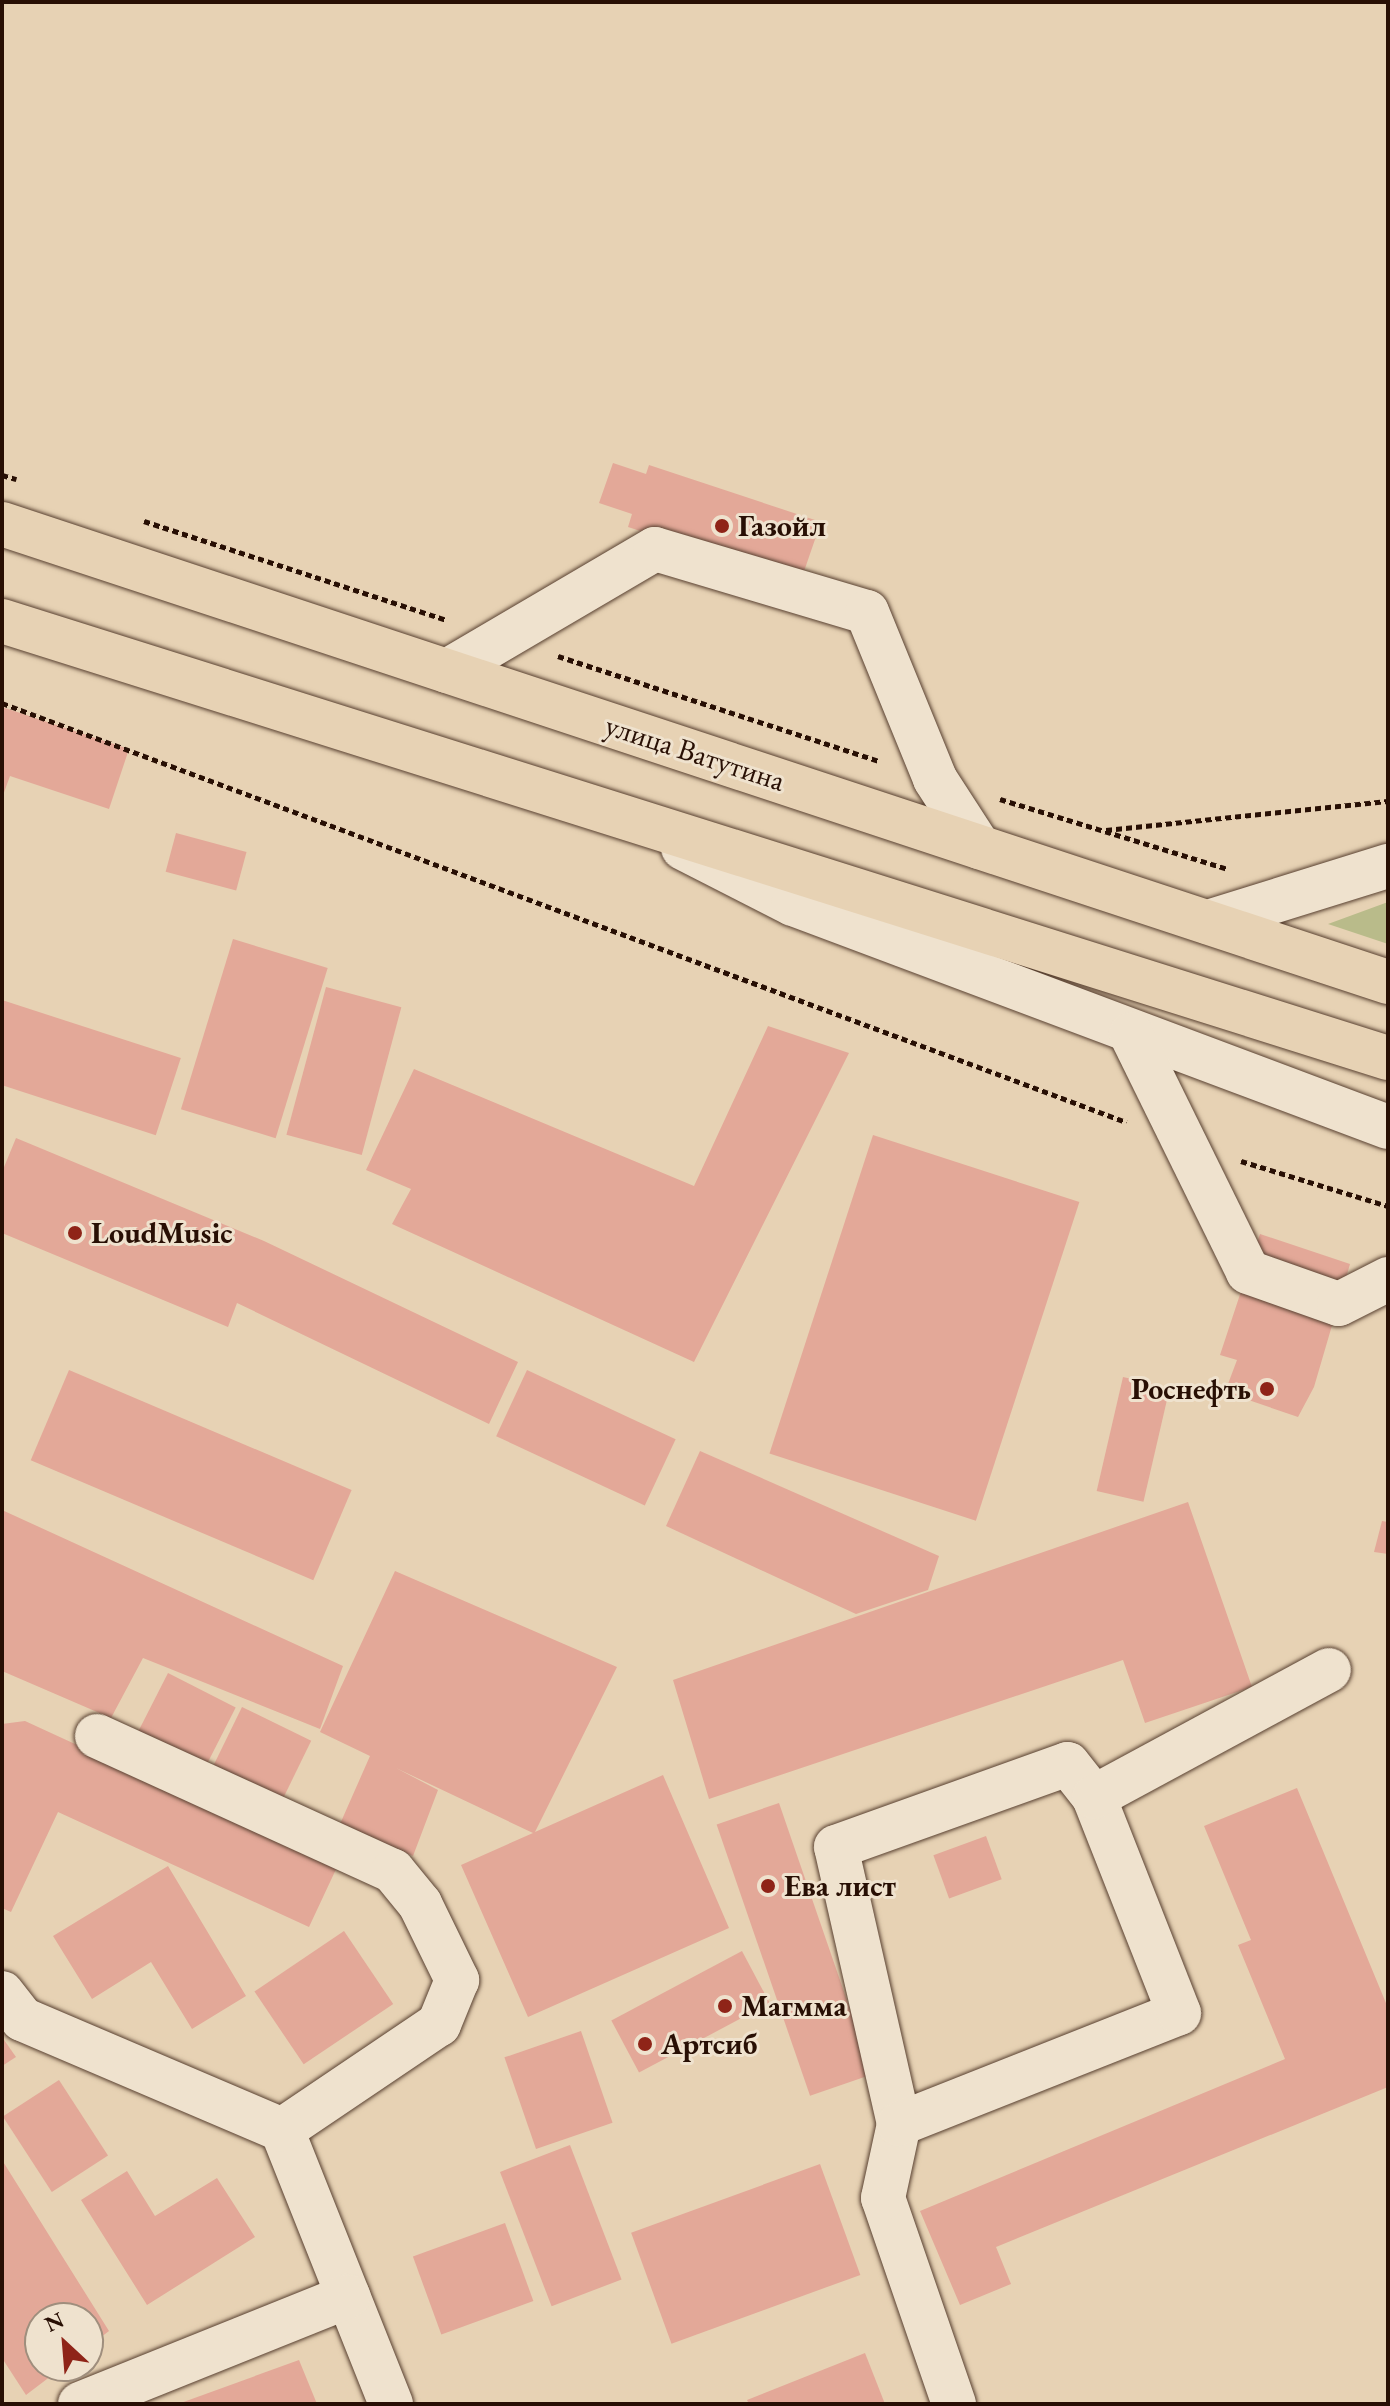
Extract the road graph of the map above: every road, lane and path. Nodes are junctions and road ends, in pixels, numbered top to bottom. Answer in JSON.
{"nodes":[{"id":1,"x":2,"y":475,"type":"edge"},
{"id":2,"x":32,"y":484,"type":"dead end"},
{"id":3,"x":135,"y":518,"type":"dead end"},
{"id":4,"x":2,"y":524,"type":"edge"},
{"id":5,"x":2,"y":621,"type":"edge"},
{"id":6,"x":505,"y":639,"type":"junction"},
{"id":7,"x":447,"y":671,"type":"junction"},
{"id":8,"x":2,"y":703,"type":"edge"},
{"id":9,"x":935,"y":779,"type":"junction"},
{"id":10,"x":1388,"y":801,"type":"edge"},
{"id":11,"x":645,"y":829,"type":"junction"},
{"id":12,"x":1101,"y":831,"type":"junction"},
{"id":13,"x":979,"y":847,"type":"junction"},
{"id":14,"x":1388,"y":866,"type":"edge"},
{"id":15,"x":1233,"y":871,"type":"dead end"},
{"id":16,"x":1208,"y":922,"type":"junction"},
{"id":17,"x":1388,"y":982,"type":"edge"},
{"id":18,"x":1131,"y":1034,"type":"junction"},
{"id":19,"x":1388,"y":1058,"type":"edge"},
{"id":20,"x":1388,"y":1127,"type":"edge"},
{"id":21,"x":1188,"y":1145,"type":"junction"},
{"id":22,"x":1388,"y":1206,"type":"edge"},
{"id":23,"x":1388,"y":1279,"type":"edge"},
{"id":24,"x":1329,"y":1670,"type":"dead end"},
{"id":25,"x":97,"y":1736,"type":"dead end"},
{"id":26,"x":1094,"y":1797,"type":"junction"},
{"id":27,"x":2,"y":1993,"type":"edge"},
{"id":28,"x":899,"y":2124,"type":"junction"},
{"id":29,"x":282,"y":2130,"type":"junction"},
{"id":30,"x":348,"y":2296,"type":"junction"},
{"id":31,"x":80,"y":2404,"type":"edge"},
{"id":32,"x":391,"y":2404,"type":"edge"},
{"id":33,"x":954,"y":2404,"type":"edge"}],
"edges":[{"from":1,"to":2,"type":"path"},
{"from":3,"to":6,"type":"path"},
{"from":4,"to":7,"type":"main road","name":"улица Ватутина"},
{"from":5,"to":11,"type":"main road"},
{"from":6,"to":7,"type":"street"},
{"from":6,"to":9,"type":"path"},
{"from":6,"to":9,"type":"street"},
{"from":7,"to":13,"type":"main road","name":"улица Ватутина"},
{"from":8,"to":21,"type":"path"},
{"from":9,"to":12,"type":"path"},
{"from":9,"to":13,"type":"street"},
{"from":10,"to":12,"type":"path"},
{"from":11,"to":18,"type":"street"},
{"from":11,"to":19,"type":"main road"},
{"from":12,"to":15,"type":"path"},
{"from":13,"to":16,"type":"main road","name":"улица Ватутина"},
{"from":14,"to":16,"type":"street"},
{"from":16,"to":17,"type":"main road","name":"улица Ватутина"},
{"from":18,"to":20,"type":"street"},
{"from":18,"to":21,"type":"street"},
{"from":21,"to":22,"type":"path"},
{"from":21,"to":23,"type":"street"},
{"from":24,"to":26,"type":"street"},
{"from":25,"to":29,"type":"street"},
{"from":26,"to":28,"type":"street"},
{"from":26,"to":28,"type":"street"},
{"from":27,"to":29,"type":"street"},
{"from":28,"to":33,"type":"street"},
{"from":29,"to":30,"type":"street"},
{"from":30,"to":31,"type":"street"},
{"from":30,"to":32,"type":"street"}]}
